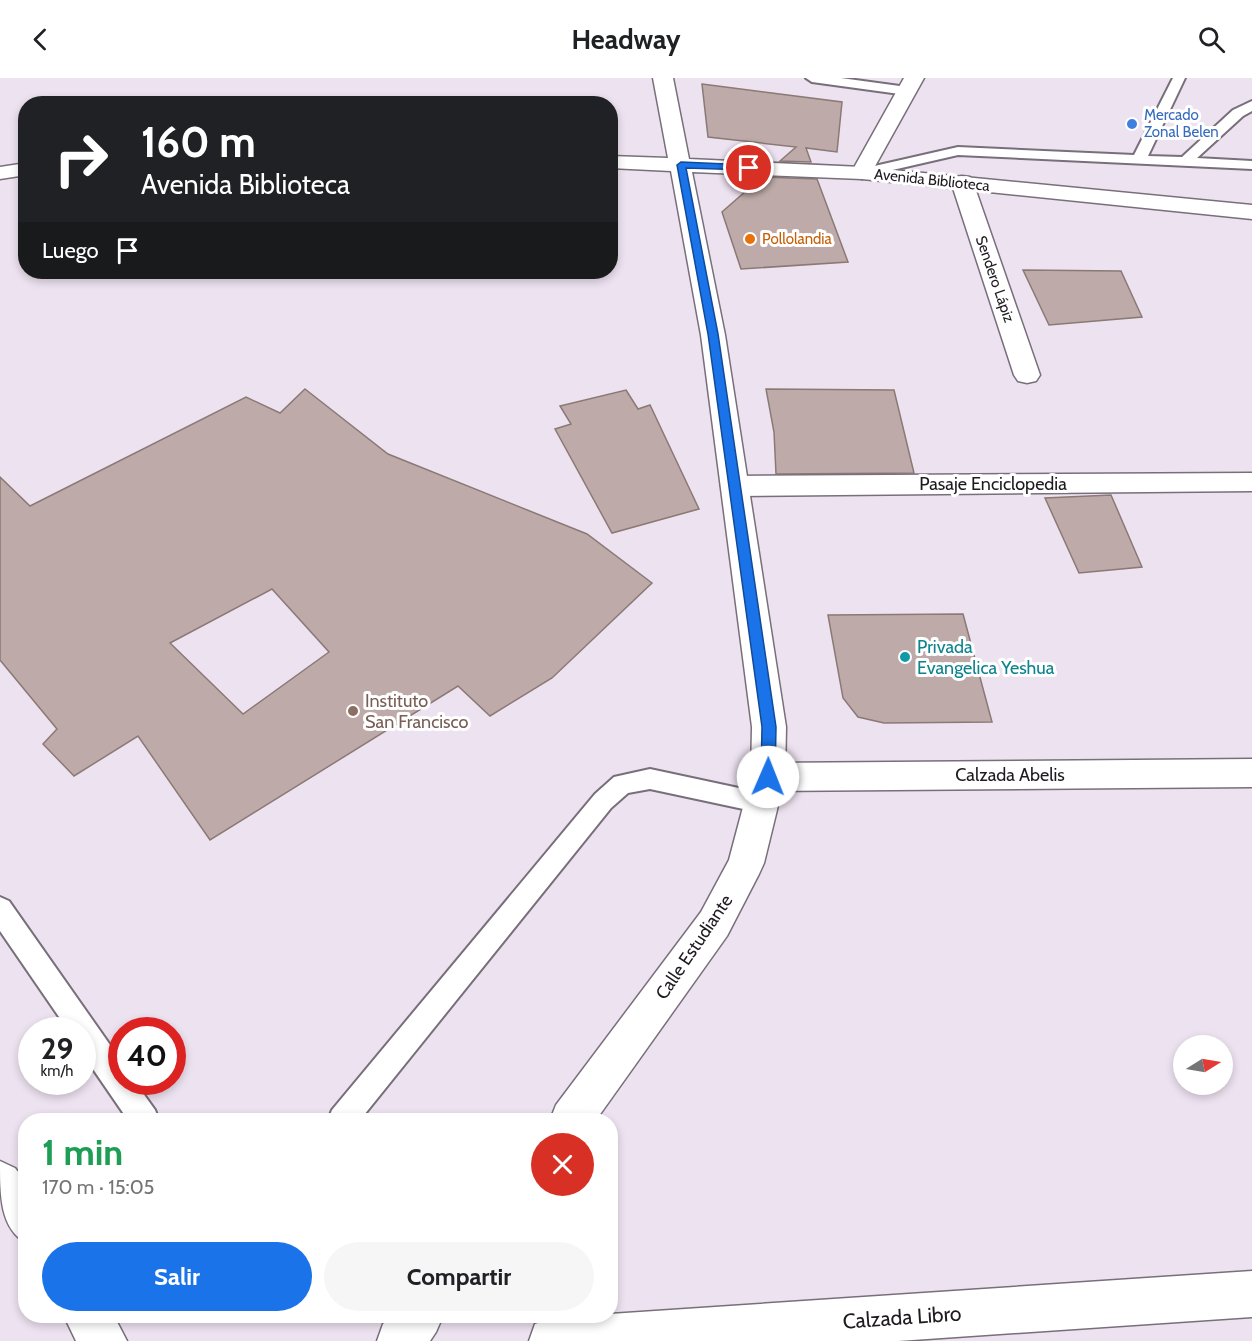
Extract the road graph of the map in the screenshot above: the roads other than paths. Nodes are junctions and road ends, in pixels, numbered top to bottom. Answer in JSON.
{"nodes":[{"id":1,"x":663,"y":78,"type":"edge"},
{"id":2,"x":812,"y":78,"type":"edge"},
{"id":3,"x":1179,"y":78,"type":"edge"},
{"id":4,"x":911,"y":84,"type":"edge"},
{"id":5,"x":1252,"y":105,"type":"edge"},
{"id":6,"x":1140,"y":158,"type":"junction"},
{"id":7,"x":1186,"y":161,"type":"junction"},
{"id":8,"x":618,"y":162,"type":"edge"},
{"id":9,"x":681,"y":165,"type":"junction"},
{"id":10,"x":1252,"y":165,"type":"edge"},
{"id":11,"x":18,"y":170,"type":"edge"},
{"id":12,"x":0,"y":173,"type":"edge"},
{"id":13,"x":862,"y":173,"type":"junction"},
{"id":14,"x":962,"y":182,"type":"junction"},
{"id":15,"x":1252,"y":212,"type":"edge"},
{"id":16,"x":1027,"y":375,"type":"dead end"},
{"id":17,"x":1252,"y":482,"type":"edge"},
{"id":18,"x":735,"y":486,"type":"junction"},
{"id":19,"x":1252,"y":773,"type":"edge"},
{"id":20,"x":765,"y":790,"type":"junction"},
{"id":21,"x":4,"y":925,"type":"edge"},
{"id":22,"x":140,"y":1113,"type":"edge"},
{"id":23,"x":348,"y":1113,"type":"edge"},
{"id":24,"x":576,"y":1113,"type":"edge"},
{"id":25,"x":0,"y":1183,"type":"edge"},
{"id":26,"x":18,"y":1209,"type":"edge"},
{"id":27,"x":1252,"y":1293,"type":"edge"},
{"id":28,"x":92,"y":1323,"type":"edge"},
{"id":29,"x":414,"y":1323,"type":"edge"},
{"id":30,"x":104,"y":1341,"type":"edge"},
{"id":31,"x":400,"y":1341,"type":"edge"},
{"id":32,"x":552,"y":1341,"type":"edge"}],
"edges":[{"from":1,"to":9,"type":"street","name":"Calle Estudiante"},
{"from":2,"to":4,"type":"lane"},
{"from":3,"to":6,"type":"lane"},
{"from":4,"to":13,"type":"street"},
{"from":5,"to":7,"type":"lane"},
{"from":6,"to":7,"type":"lane"},
{"from":6,"to":13,"type":"lane"},
{"from":7,"to":10,"type":"lane"},
{"from":8,"to":9,"type":"street","name":"Avenida Biblioteca"},
{"from":9,"to":13,"type":"street","name":"Avenida Biblioteca"},
{"from":9,"to":18,"type":"street","name":"Calle Estudiante"},
{"from":11,"to":12,"type":"street"},
{"from":13,"to":14,"type":"street","name":"Avenida Biblioteca"},
{"from":14,"to":15,"type":"street","name":"Avenida Biblioteca"},
{"from":14,"to":16,"type":"street","name":"Sendero Lápiz"},
{"from":17,"to":18,"type":"street","name":"Pasaje Enciclopedia"},
{"from":18,"to":20,"type":"street","name":"Calle Estudiante"},
{"from":19,"to":20,"type":"street","name":"Calzada Abelis"},
{"from":20,"to":23,"type":"lane"},
{"from":20,"to":24,"type":"street","name":"Calle Estudiante"},
{"from":21,"to":22,"type":"lane"},
{"from":25,"to":26,"type":"street"},
{"from":27,"to":32,"type":"street","name":"Calzada Libro"},
{"from":28,"to":30,"type":"street"},
{"from":29,"to":31,"type":"street"}]}
